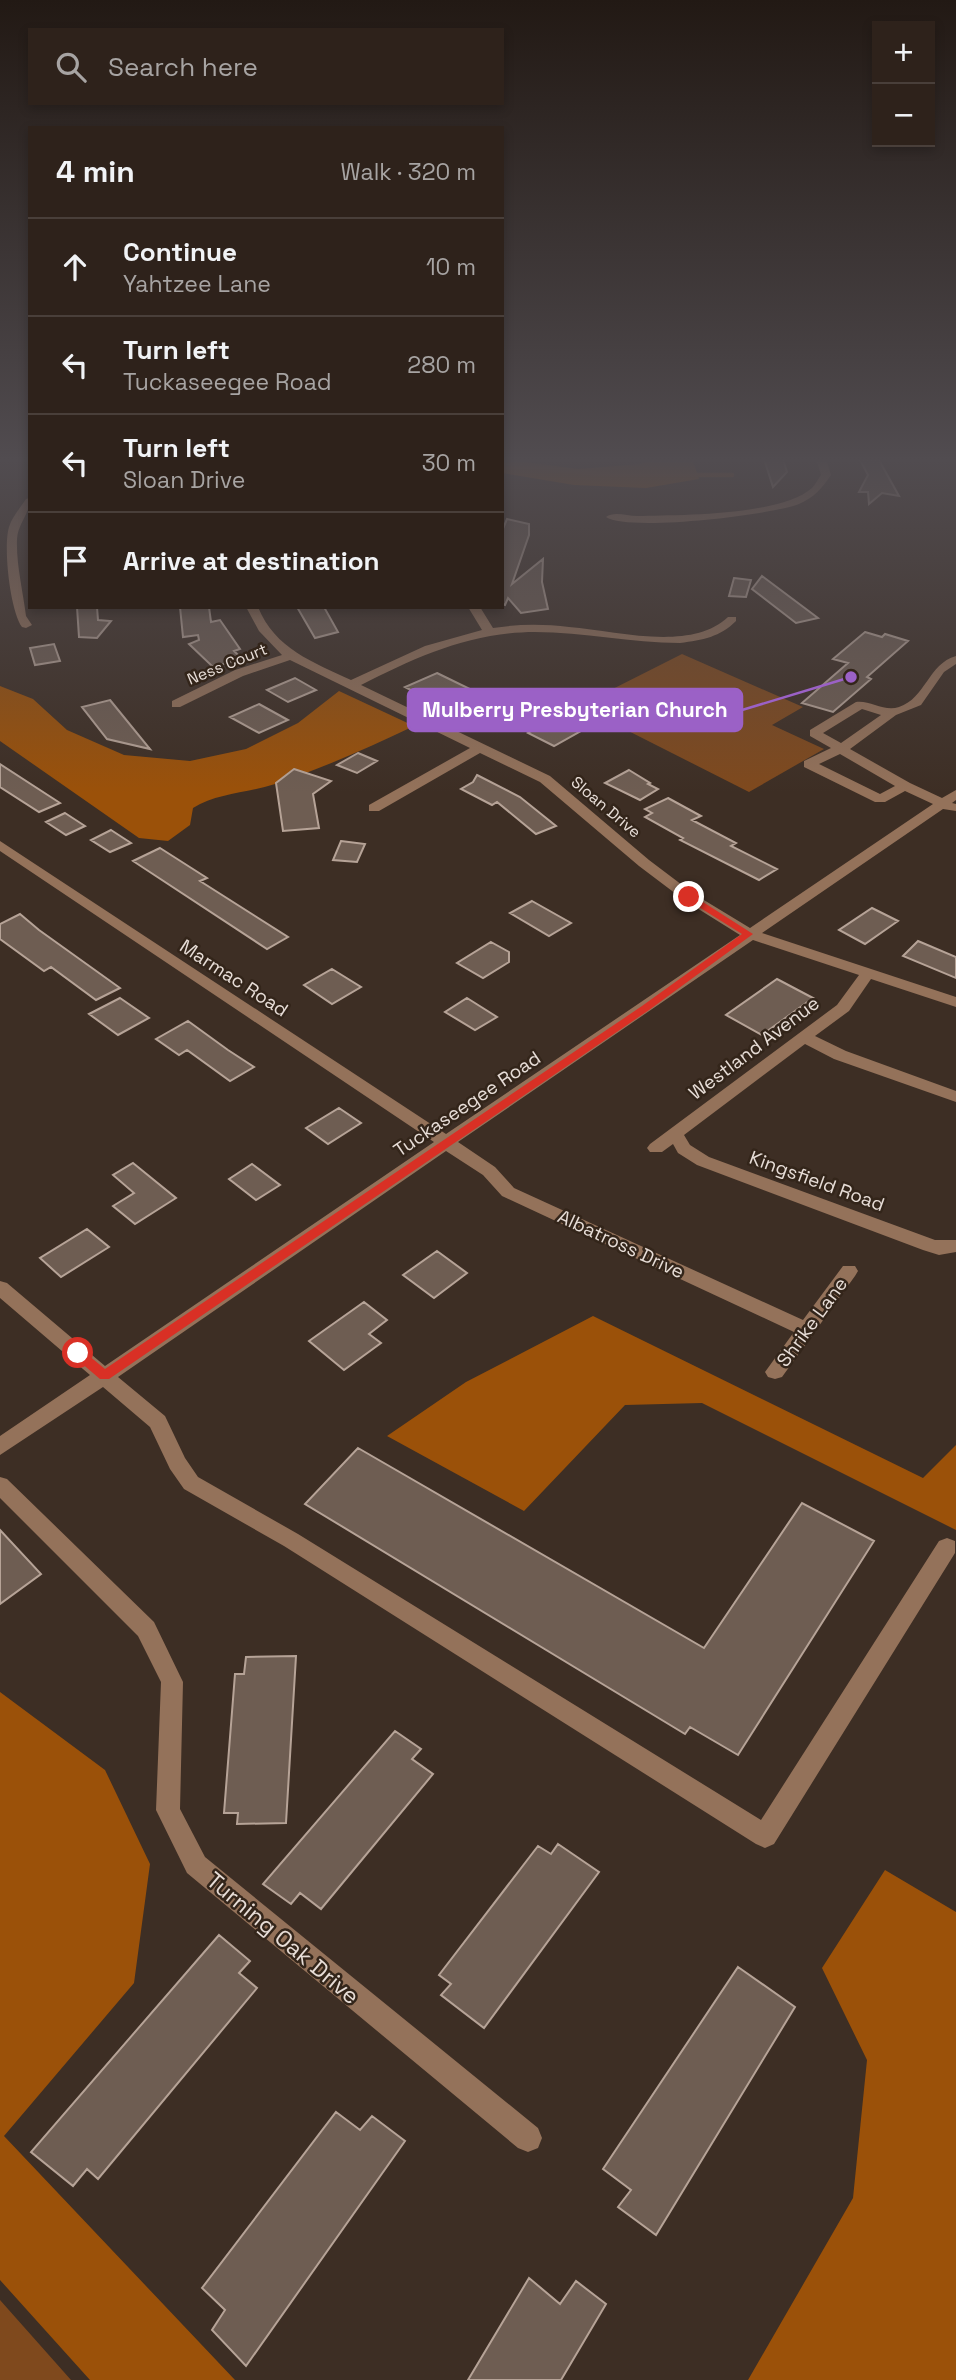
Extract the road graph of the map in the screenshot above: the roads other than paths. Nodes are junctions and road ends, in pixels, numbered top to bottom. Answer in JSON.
{"nodes":[{"id":1,"x":11,"y":570,"type":"edge"},
{"id":2,"x":253,"y":609,"type":"edge"},
{"id":3,"x":475,"y":609,"type":"edge"},
{"id":4,"x":732,"y":619,"type":"dead end"},
{"id":5,"x":26,"y":625,"type":"dead end"},
{"id":6,"x":489,"y":631,"type":"junction"},
{"id":7,"x":291,"y":656,"type":"junction"},
{"id":8,"x":956,"y":660,"type":"edge"},
{"id":9,"x":349,"y":686,"type":"junction"},
{"id":10,"x":176,"y":704,"type":"dead end"},
{"id":11,"x":891,"y":713,"type":"junction"},
{"id":12,"x":481,"y":747,"type":"junction"},
{"id":13,"x":840,"y":747,"type":"junction"},
{"id":14,"x":905,"y":786,"type":"junction"},
{"id":15,"x":956,"y":794,"type":"edge"},
{"id":16,"x":374,"y":807,"type":"dead end"},
{"id":17,"x":950,"y":807,"type":"edge"},
{"id":18,"x":0,"y":845,"type":"edge"},
{"id":19,"x":749,"y":934,"type":"junction"},
{"id":20,"x":868,"y":973,"type":"junction"},
{"id":21,"x":956,"y":1002,"type":"edge"},
{"id":22,"x":803,"y":1037,"type":"junction"},
{"id":23,"x":956,"y":1097,"type":"edge"},
{"id":24,"x":676,"y":1134,"type":"junction"},
{"id":25,"x":447,"y":1144,"type":"junction"},
{"id":26,"x":656,"y":1148,"type":"dead end"},
{"id":27,"x":956,"y":1246,"type":"edge"},
{"id":28,"x":849,"y":1271,"type":"dead end"},
{"id":29,"x":0,"y":1288,"type":"edge"},
{"id":30,"x":806,"y":1329,"type":"junction"},
{"id":31,"x":775,"y":1372,"type":"dead end"},
{"id":32,"x":104,"y":1375,"type":"junction"},
{"id":33,"x":0,"y":1447,"type":"edge"},
{"id":34,"x":0,"y":1485,"type":"edge"},
{"id":35,"x":947,"y":1547,"type":"dead end"},
{"id":36,"x":528,"y":2137,"type":"dead end"}],
"edges":[{"from":1,"to":5,"type":"street"},
{"from":2,"to":7,"type":"street","name":"Sloan Drive"},
{"from":3,"to":6,"type":"street"},
{"from":4,"to":6,"type":"street"},
{"from":6,"to":9,"type":"street"},
{"from":7,"to":9,"type":"street","name":"Sloan Drive"},
{"from":7,"to":10,"type":"street","name":"Ness Court"},
{"from":8,"to":11,"type":"street"},
{"from":9,"to":12,"type":"street","name":"Sloan Drive"},
{"from":11,"to":13,"type":"street"},
{"from":11,"to":13,"type":"street"},
{"from":12,"to":16,"type":"street"},
{"from":12,"to":19,"type":"street","name":"Sloan Drive"},
{"from":13,"to":14,"type":"street"},
{"from":13,"to":14,"type":"street"},
{"from":14,"to":17,"type":"street"},
{"from":15,"to":17,"type":"street","name":"Tuckaseegee Road"},
{"from":17,"to":19,"type":"street","name":"Tuckaseegee Road"},
{"from":18,"to":25,"type":"street","name":"Marmac Road"},
{"from":19,"to":20,"type":"street","name":"Sloan Drive"},
{"from":19,"to":25,"type":"street","name":"Tuckaseegee Road"},
{"from":20,"to":21,"type":"street","name":"Sloan Drive"},
{"from":20,"to":22,"type":"street","name":"Westland Avenue"},
{"from":22,"to":23,"type":"street"},
{"from":22,"to":24,"type":"street","name":"Westland Avenue"},
{"from":24,"to":26,"type":"street","name":"Westland Avenue"},
{"from":24,"to":27,"type":"street","name":"Kingsfield Road"},
{"from":25,"to":30,"type":"street","name":"Albatross Drive"},
{"from":25,"to":32,"type":"street","name":"Tuckaseegee Road"},
{"from":28,"to":30,"type":"street","name":"Shrike Lane"},
{"from":29,"to":32,"type":"street"},
{"from":30,"to":31,"type":"street","name":"Shrike Lane"},
{"from":32,"to":33,"type":"street","name":"Tuckaseegee Road"},
{"from":32,"to":35,"type":"street"},
{"from":34,"to":36,"type":"street","name":"Turning Oak Drive"}]}
